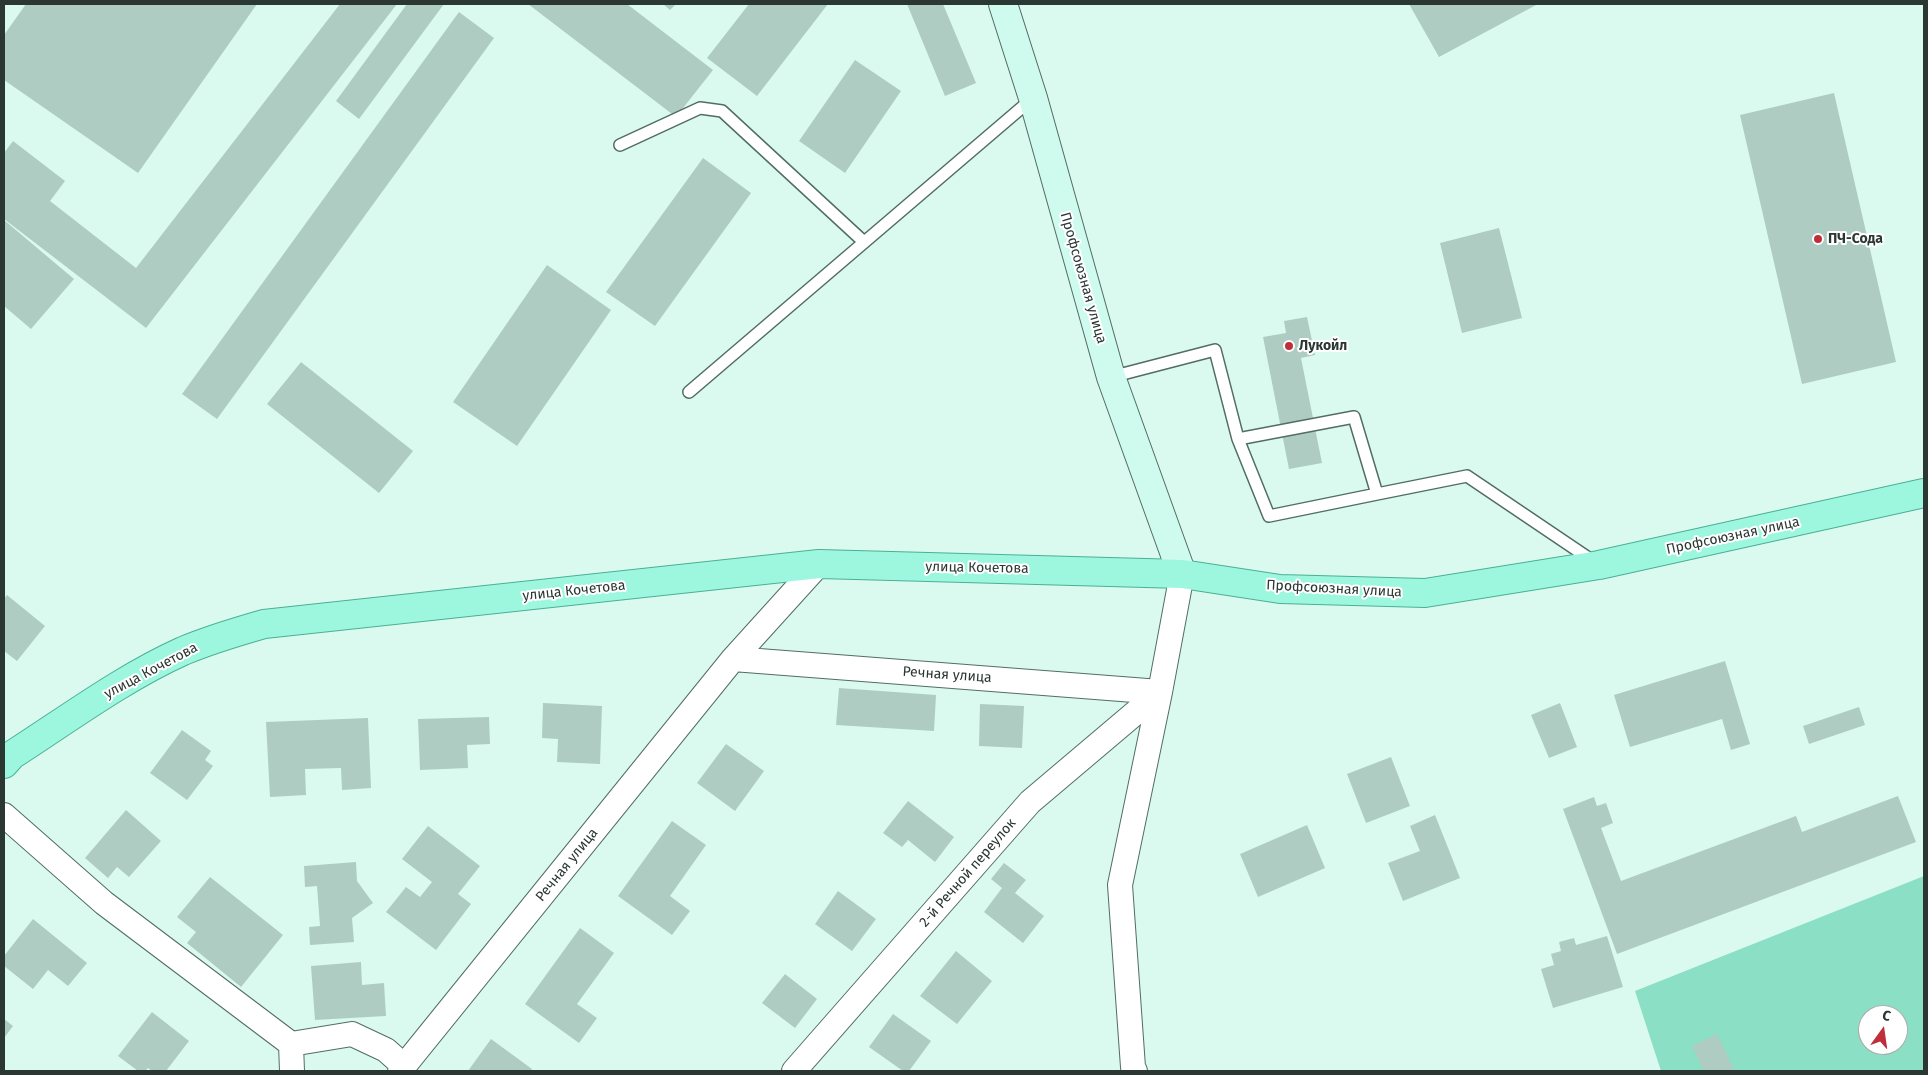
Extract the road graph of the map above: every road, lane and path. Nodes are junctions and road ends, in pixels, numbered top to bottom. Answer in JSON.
{"nodes":[{"id":1,"x":1004,"y":4,"type":"edge"},
{"id":2,"x":1033,"y":98,"type":"junction"},
{"id":3,"x":620,"y":145,"type":"dead end"},
{"id":4,"x":864,"y":242,"type":"junction"},
{"id":5,"x":1111,"y":377,"type":"junction"},
{"id":6,"x":689,"y":392,"type":"dead end"},
{"id":7,"x":1238,"y":439,"type":"junction"},
{"id":8,"x":1924,"y":493,"type":"edge"},
{"id":9,"x":1377,"y":494,"type":"junction"},
{"id":10,"x":819,"y":564,"type":"junction"},
{"id":11,"x":1599,"y":565,"type":"junction"},
{"id":12,"x":1182,"y":574,"type":"junction"},
{"id":13,"x":733,"y":659,"type":"junction"},
{"id":14,"x":1160,"y":692,"type":"junction"},
{"id":15,"x":4,"y":764,"type":"edge"},
{"id":16,"x":4,"y":815,"type":"edge"},
{"id":17,"x":290,"y":1044,"type":"junction"},
{"id":18,"x":402,"y":1069,"type":"edge"},
{"id":19,"x":292,"y":1071,"type":"edge"},
{"id":20,"x":794,"y":1071,"type":"edge"},
{"id":21,"x":1136,"y":1071,"type":"edge"}],
"edges":[{"from":1,"to":2,"type":"main road","name":"Профсоюзная улица"},
{"from":2,"to":4,"type":"lane"},
{"from":2,"to":5,"type":"main road","name":"Профсоюзная улица"},
{"from":3,"to":4,"type":"lane"},
{"from":4,"to":6,"type":"lane"},
{"from":5,"to":7,"type":"lane"},
{"from":5,"to":12,"type":"main road","name":"Профсоюзная улица"},
{"from":7,"to":9,"type":"lane"},
{"from":7,"to":9,"type":"lane"},
{"from":8,"to":11,"type":"main road","name":"Профсоюзная улица"},
{"from":9,"to":11,"type":"lane"},
{"from":10,"to":12,"type":"main road","name":"улица Кочетова"},
{"from":10,"to":13,"type":"street","name":"Речная улица"},
{"from":10,"to":15,"type":"main road","name":"улица Кочетова"},
{"from":11,"to":12,"type":"main road","name":"Профсоюзная улица"},
{"from":12,"to":14,"type":"street"},
{"from":13,"to":14,"type":"street","name":"Речная улица"},
{"from":13,"to":18,"type":"street","name":"Речная улица"},
{"from":14,"to":20,"type":"street","name":"2-й Речной переулок"},
{"from":14,"to":21,"type":"street"},
{"from":16,"to":17,"type":"street"},
{"from":17,"to":18,"type":"street"},
{"from":17,"to":19,"type":"street"}]}
